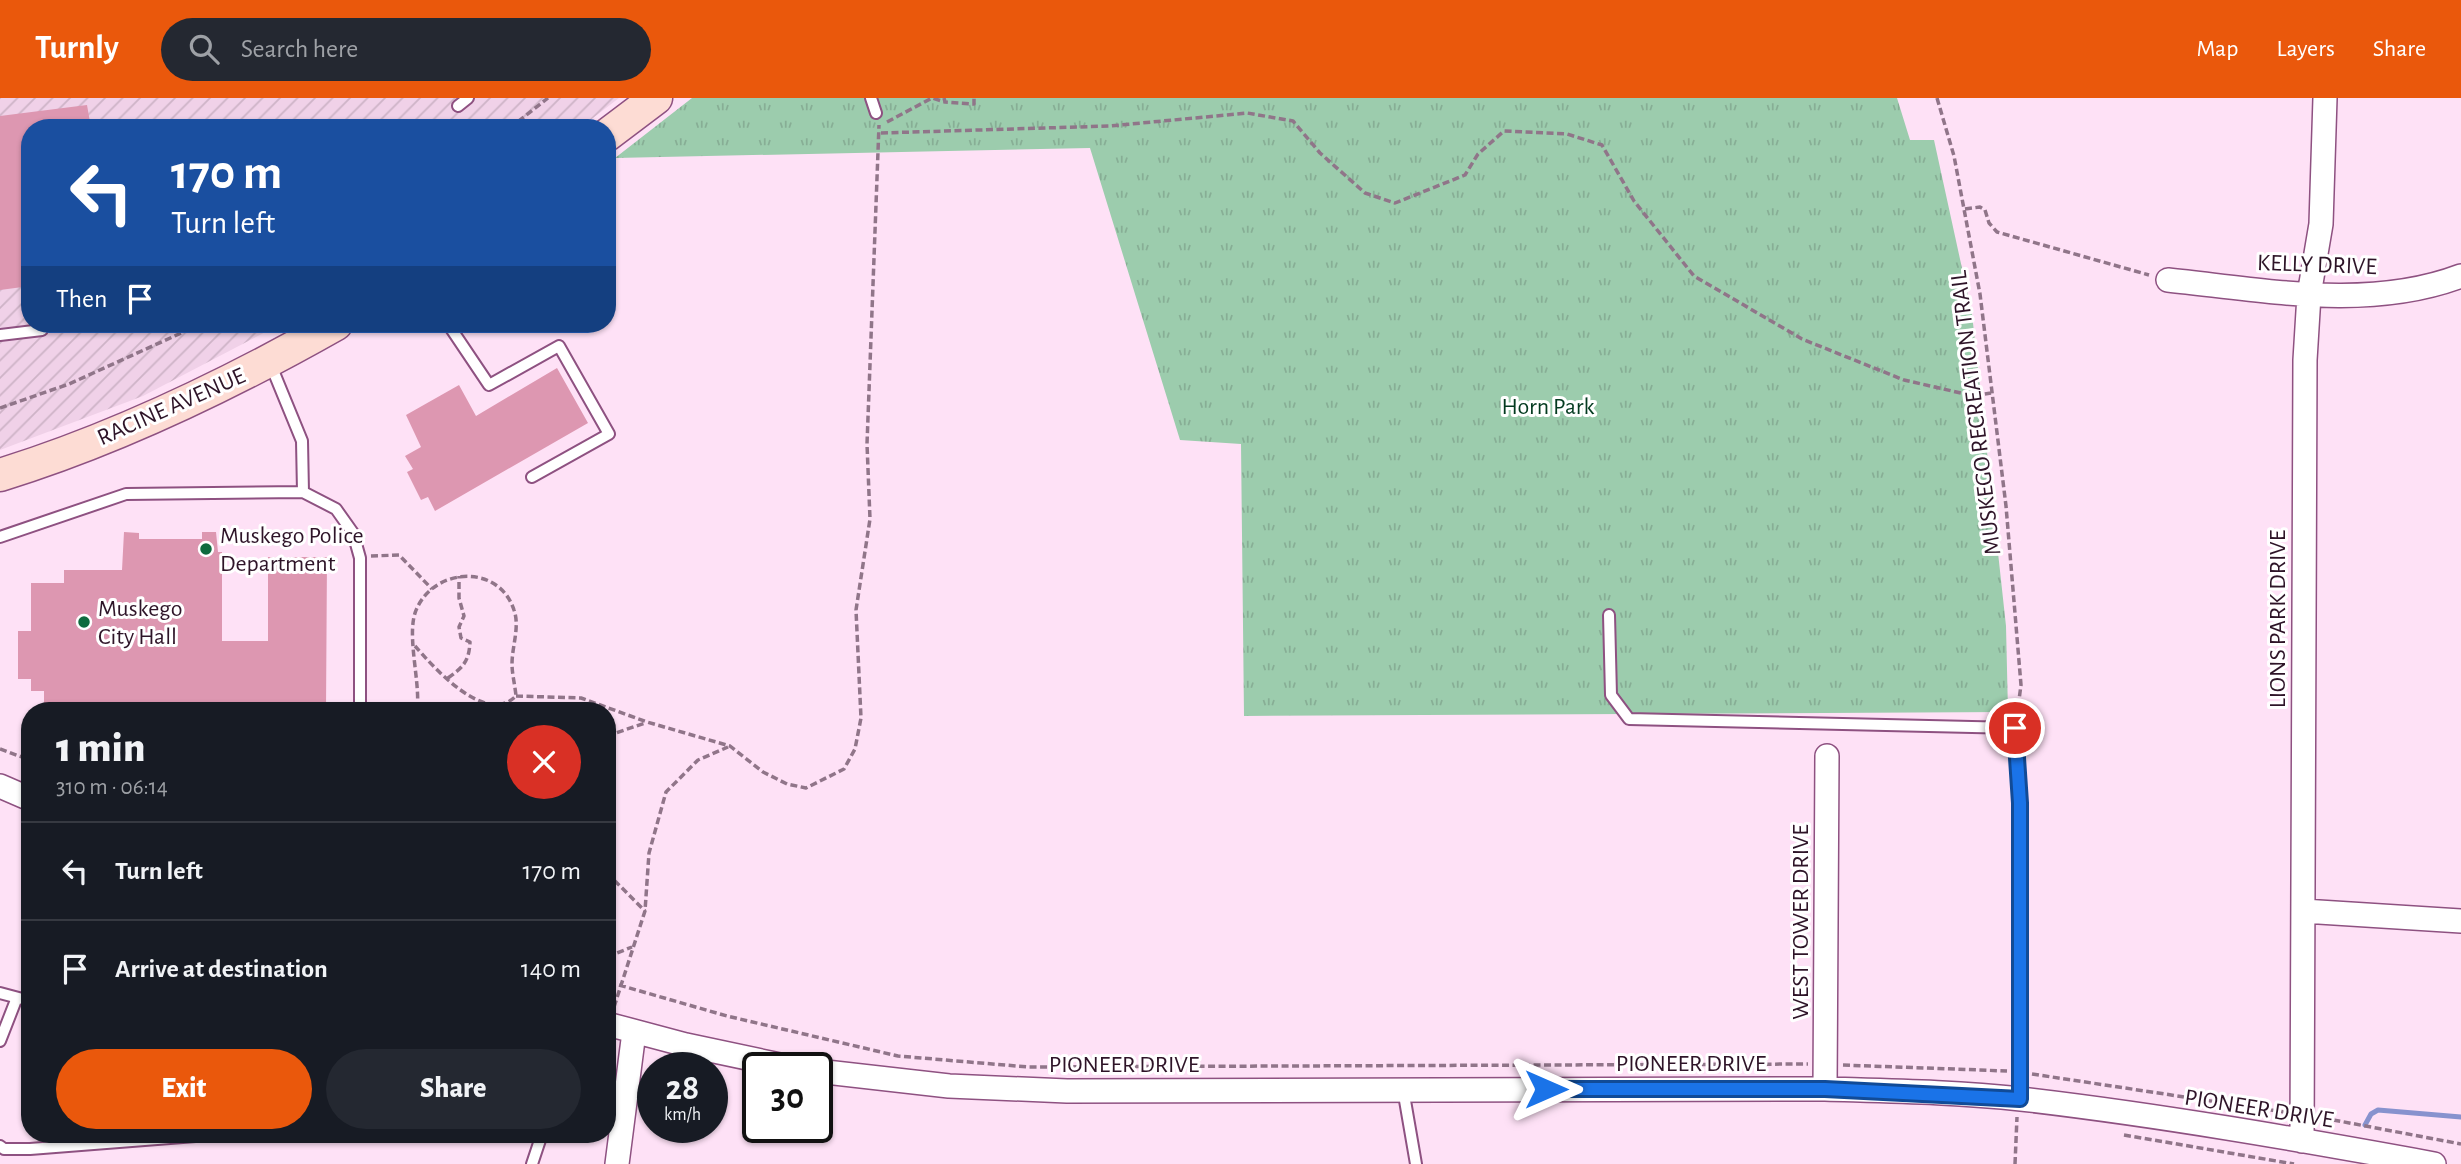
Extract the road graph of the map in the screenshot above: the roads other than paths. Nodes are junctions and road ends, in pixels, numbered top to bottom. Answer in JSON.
{"nodes":[{"id":1,"x":468,"y":98,"type":"edge"},
{"id":2,"x":656,"y":98,"type":"edge"},
{"id":3,"x":871,"y":98,"type":"edge"},
{"id":4,"x":2325,"y":98,"type":"edge"},
{"id":5,"x":458,"y":106,"type":"dead end"},
{"id":6,"x":876,"y":113,"type":"road end"},
{"id":7,"x":616,"y":128,"type":"edge"},
{"id":8,"x":2461,"y":276,"type":"edge"},
{"id":9,"x":2168,"y":280,"type":"road end"},
{"id":10,"x":2309,"y":295,"type":"junction"},
{"id":11,"x":21,"y":332,"type":"edge"},
{"id":12,"x":320,"y":333,"type":"edge"},
{"id":13,"x":454,"y":333,"type":"edge"},
{"id":14,"x":0,"y":335,"type":"edge"},
{"id":15,"x":269,"y":361,"type":"junction"},
{"id":16,"x":0,"y":474,"type":"edge"},
{"id":17,"x":532,"y":477,"type":"dead end"},
{"id":18,"x":303,"y":492,"type":"junction"},
{"id":19,"x":0,"y":537,"type":"edge"},
{"id":20,"x":1609,"y":615,"type":"dead end"},
{"id":21,"x":360,"y":702,"type":"edge"},
{"id":22,"x":1827,"y":756,"type":"dead end"},
{"id":23,"x":0,"y":786,"type":"edge"},
{"id":24,"x":21,"y":795,"type":"edge"},
{"id":25,"x":2303,"y":911,"type":"junction"},
{"id":26,"x":2461,"y":921,"type":"edge"},
{"id":27,"x":0,"y":993,"type":"edge"},
{"id":28,"x":16,"y":1000,"type":"junction"},
{"id":29,"x":21,"y":1000,"type":"edge"},
{"id":30,"x":616,"y":1027,"type":"edge"},
{"id":31,"x":634,"y":1032,"type":"junction"},
{"id":32,"x":0,"y":1041,"type":"edge"},
{"id":33,"x":742,"y":1056,"type":"edge"},
{"id":34,"x":833,"y":1073,"type":"edge"},
{"id":35,"x":1403,"y":1089,"type":"junction"},
{"id":36,"x":1825,"y":1089,"type":"junction"},
{"id":37,"x":616,"y":1095,"type":"edge"},
{"id":38,"x":2020,"y":1099,"type":"junction"},
{"id":39,"x":616,"y":1132,"type":"edge"},
{"id":40,"x":2302,"y":1141,"type":"junction"},
{"id":41,"x":106,"y":1143,"type":"edge"},
{"id":42,"x":539,"y":1143,"type":"edge"},
{"id":43,"x":0,"y":1146,"type":"edge"},
{"id":44,"x":2366,"y":1158,"type":"edge"},
{"id":45,"x":532,"y":1164,"type":"edge"},
{"id":46,"x":617,"y":1164,"type":"edge"},
{"id":47,"x":1416,"y":1164,"type":"edge"},
{"id":48,"x":2434,"y":1164,"type":"edge"}],
"edges":[{"from":1,"to":5,"type":"lane"},
{"from":2,"to":7,"type":"main road"},
{"from":3,"to":6,"type":"lane"},
{"from":4,"to":10,"type":"street","name":"LIONS PARK DRIVE"},
{"from":8,"to":10,"type":"street","name":"KELLY DRIVE"},
{"from":9,"to":10,"type":"street","name":"KELLY DRIVE"},
{"from":10,"to":25,"type":"street","name":"LIONS PARK DRIVE"},
{"from":11,"to":14,"type":"lane"},
{"from":12,"to":15,"type":"main road","name":"RACINE AVENUE"},
{"from":13,"to":17,"type":"lane"},
{"from":15,"to":16,"type":"main road","name":"RACINE AVENUE"},
{"from":15,"to":18,"type":"lane"},
{"from":18,"to":19,"type":"lane"},
{"from":18,"to":21,"type":"lane"},
{"from":20,"to":38,"type":"lane"},
{"from":22,"to":36,"type":"street","name":"WEST TOWER DRIVE"},
{"from":23,"to":24,"type":"street"},
{"from":25,"to":26,"type":"street"},
{"from":25,"to":40,"type":"street","name":"LIONS PARK DRIVE"},
{"from":27,"to":28,"type":"lane"},
{"from":28,"to":29,"type":"lane"},
{"from":28,"to":32,"type":"lane"},
{"from":30,"to":31,"type":"street"},
{"from":31,"to":33,"type":"street"},
{"from":31,"to":37,"type":"street"},
{"from":34,"to":35,"type":"street","name":"PIONEER DRIVE"},
{"from":35,"to":36,"type":"street","name":"PIONEER DRIVE"},
{"from":35,"to":47,"type":"lane"},
{"from":36,"to":38,"type":"street","name":"PIONEER DRIVE"},
{"from":38,"to":40,"type":"street","name":"PIONEER DRIVE"},
{"from":39,"to":46,"type":"street"},
{"from":40,"to":44,"type":"street","name":"PIONEER DRIVE"},
{"from":41,"to":43,"type":"lane"},
{"from":42,"to":45,"type":"lane"},
{"from":44,"to":48,"type":"street","name":"PIONEER DRIVE"}]}
